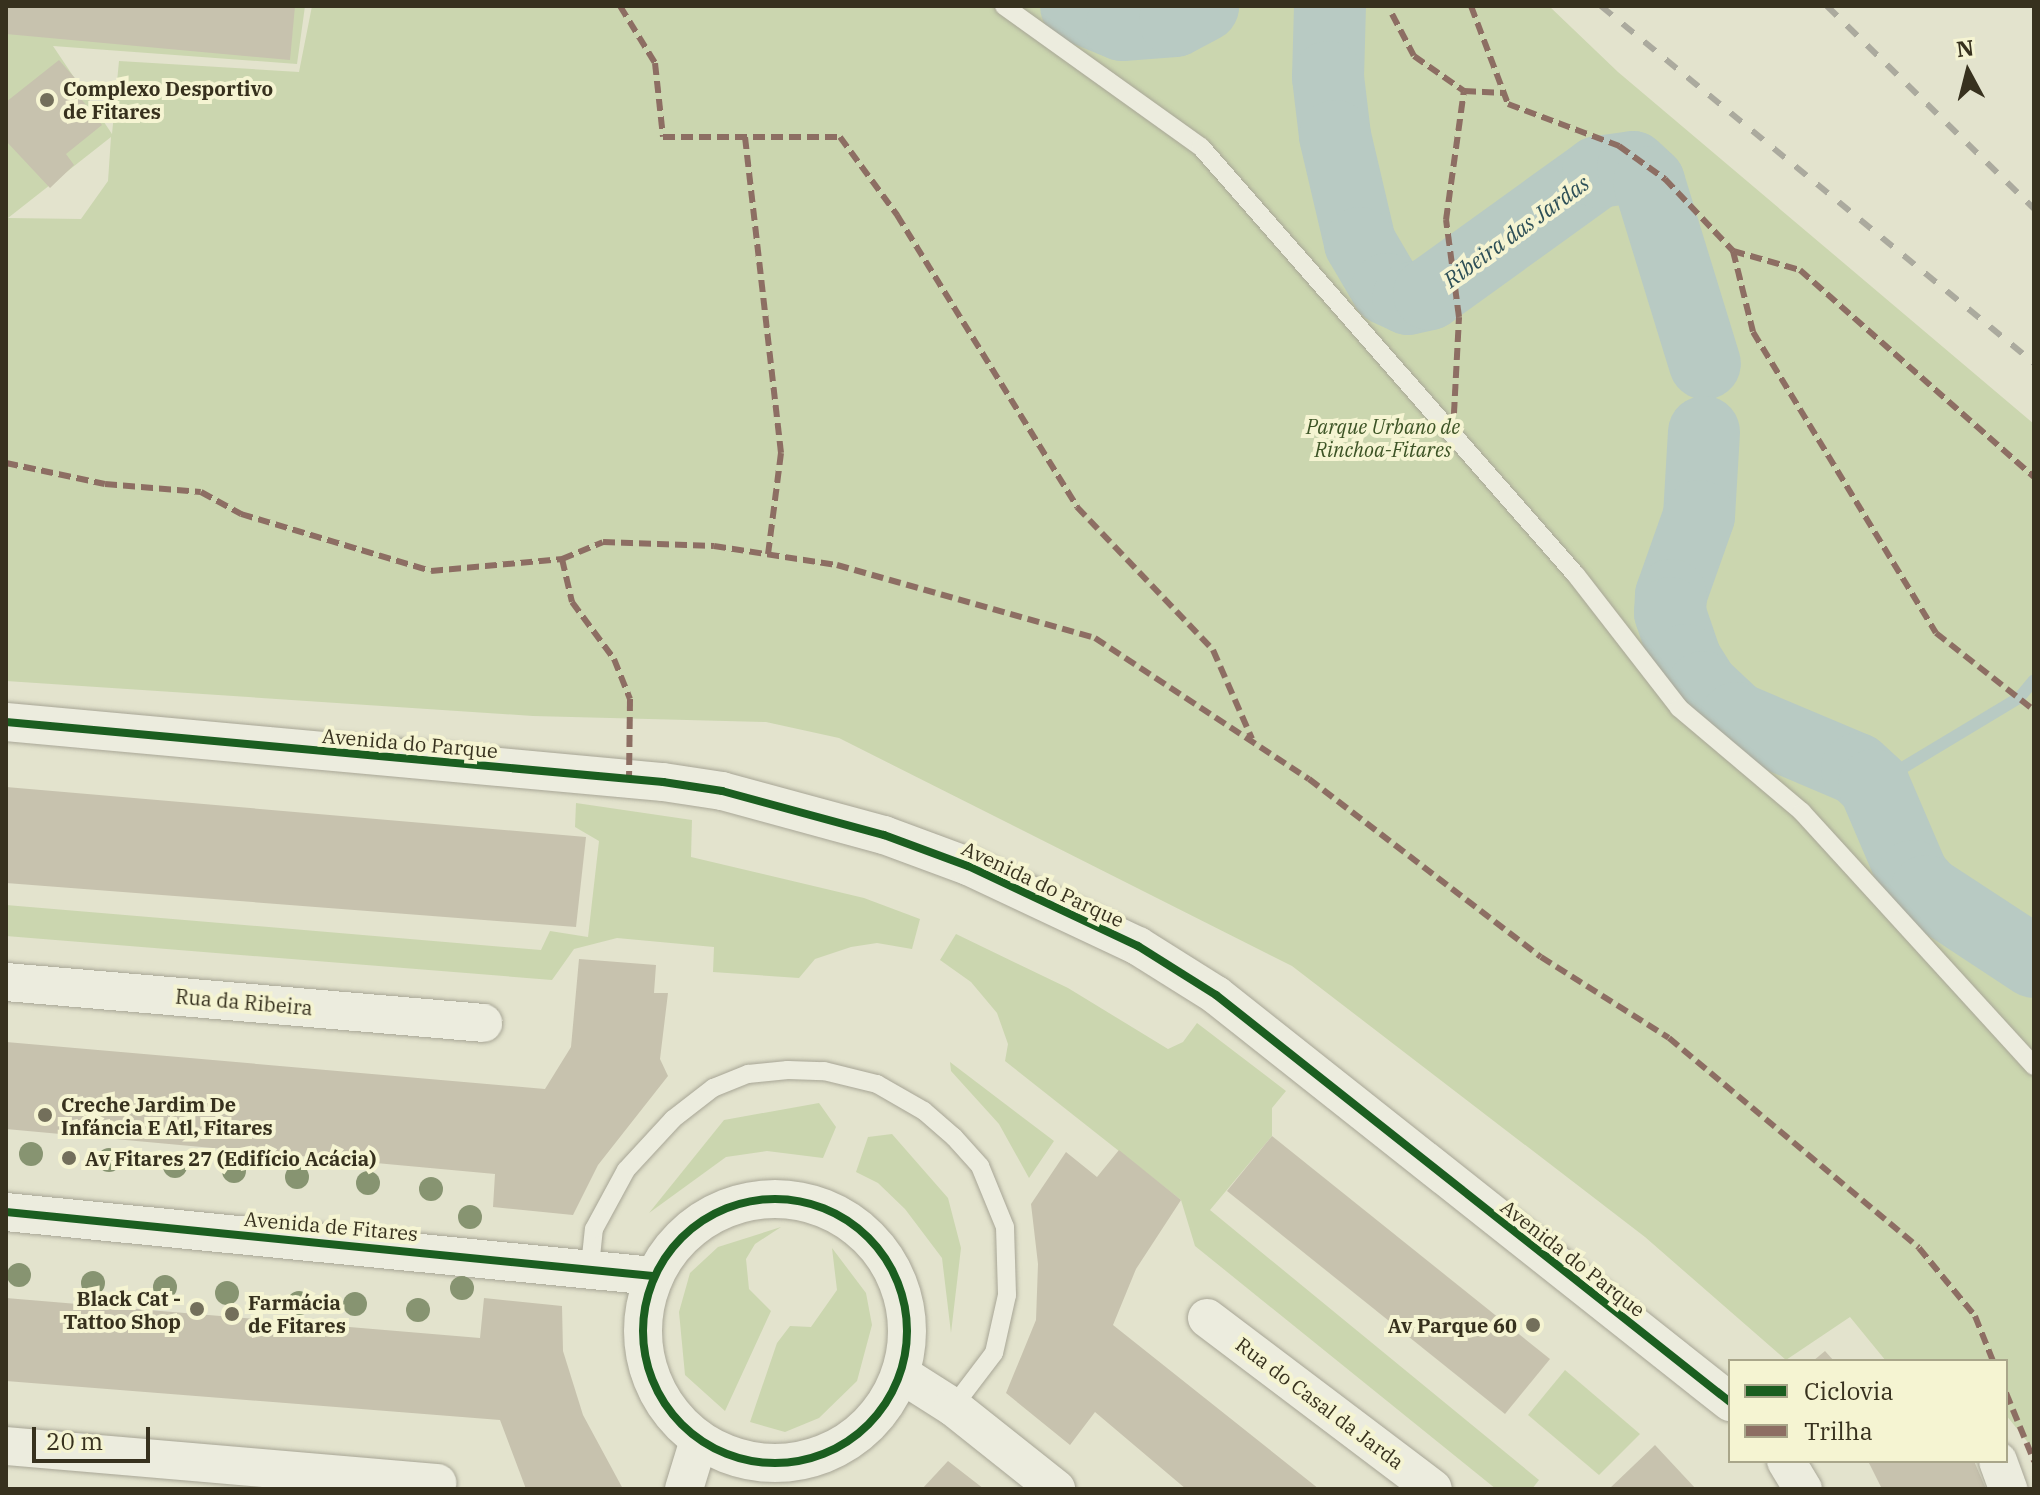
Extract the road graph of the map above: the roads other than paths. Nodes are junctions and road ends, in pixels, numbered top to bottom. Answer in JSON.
{"nodes":[{"id":1,"x":1004,"y":6,"type":"edge"},
{"id":2,"x":6,"y":722,"type":"edge"},
{"id":3,"x":6,"y":982,"type":"edge"},
{"id":4,"x":483,"y":1023,"type":"dead end"},
{"id":5,"x":2034,"y":1066,"type":"edge"},
{"id":6,"x":6,"y":1212,"type":"edge"},
{"id":7,"x":590,"y":1266,"type":"junction"},
{"id":8,"x":653,"y":1276,"type":"junction"},
{"id":9,"x":1207,"y":1318,"type":"dead end"},
{"id":10,"x":901,"y":1374,"type":"junction"},
{"id":11,"x":1728,"y":1400,"type":"edge"},
{"id":12,"x":953,"y":1407,"type":"junction"},
{"id":13,"x":699,"y":1440,"type":"junction"},
{"id":14,"x":6,"y":1446,"type":"edge"},
{"id":15,"x":1787,"y":1463,"type":"edge"},
{"id":16,"x":1999,"y":1463,"type":"edge"},
{"id":17,"x":754,"y":1476,"type":"edge"},
{"id":18,"x":437,"y":1483,"type":"dead end"},
{"id":19,"x":684,"y":1489,"type":"edge"},
{"id":20,"x":1056,"y":1489,"type":"edge"},
{"id":21,"x":1433,"y":1489,"type":"edge"},
{"id":22,"x":1803,"y":1489,"type":"edge"},
{"id":23,"x":2008,"y":1489,"type":"edge"}],
"edges":[{"from":1,"to":5,"type":"lane"},
{"from":2,"to":11,"type":"street","name":"Avenida do Parque"},
{"from":3,"to":4,"type":"street","name":"Rua da Ribeira"},
{"from":6,"to":7,"type":"street","name":"Avenida de Fitares"},
{"from":7,"to":8,"type":"street","name":"Avenida de Fitares"},
{"from":7,"to":12,"type":"lane"},
{"from":8,"to":10,"type":"street"},
{"from":8,"to":13,"type":"street"},
{"from":9,"to":21,"type":"street","name":"Rua do Casal da Jarda"},
{"from":10,"to":12,"type":"street"},
{"from":10,"to":17,"type":"street"},
{"from":12,"to":20,"type":"street"},
{"from":13,"to":17,"type":"street"},
{"from":13,"to":19,"type":"street"},
{"from":14,"to":18,"type":"street"},
{"from":15,"to":22,"type":"street"},
{"from":16,"to":23,"type":"street"}]}
